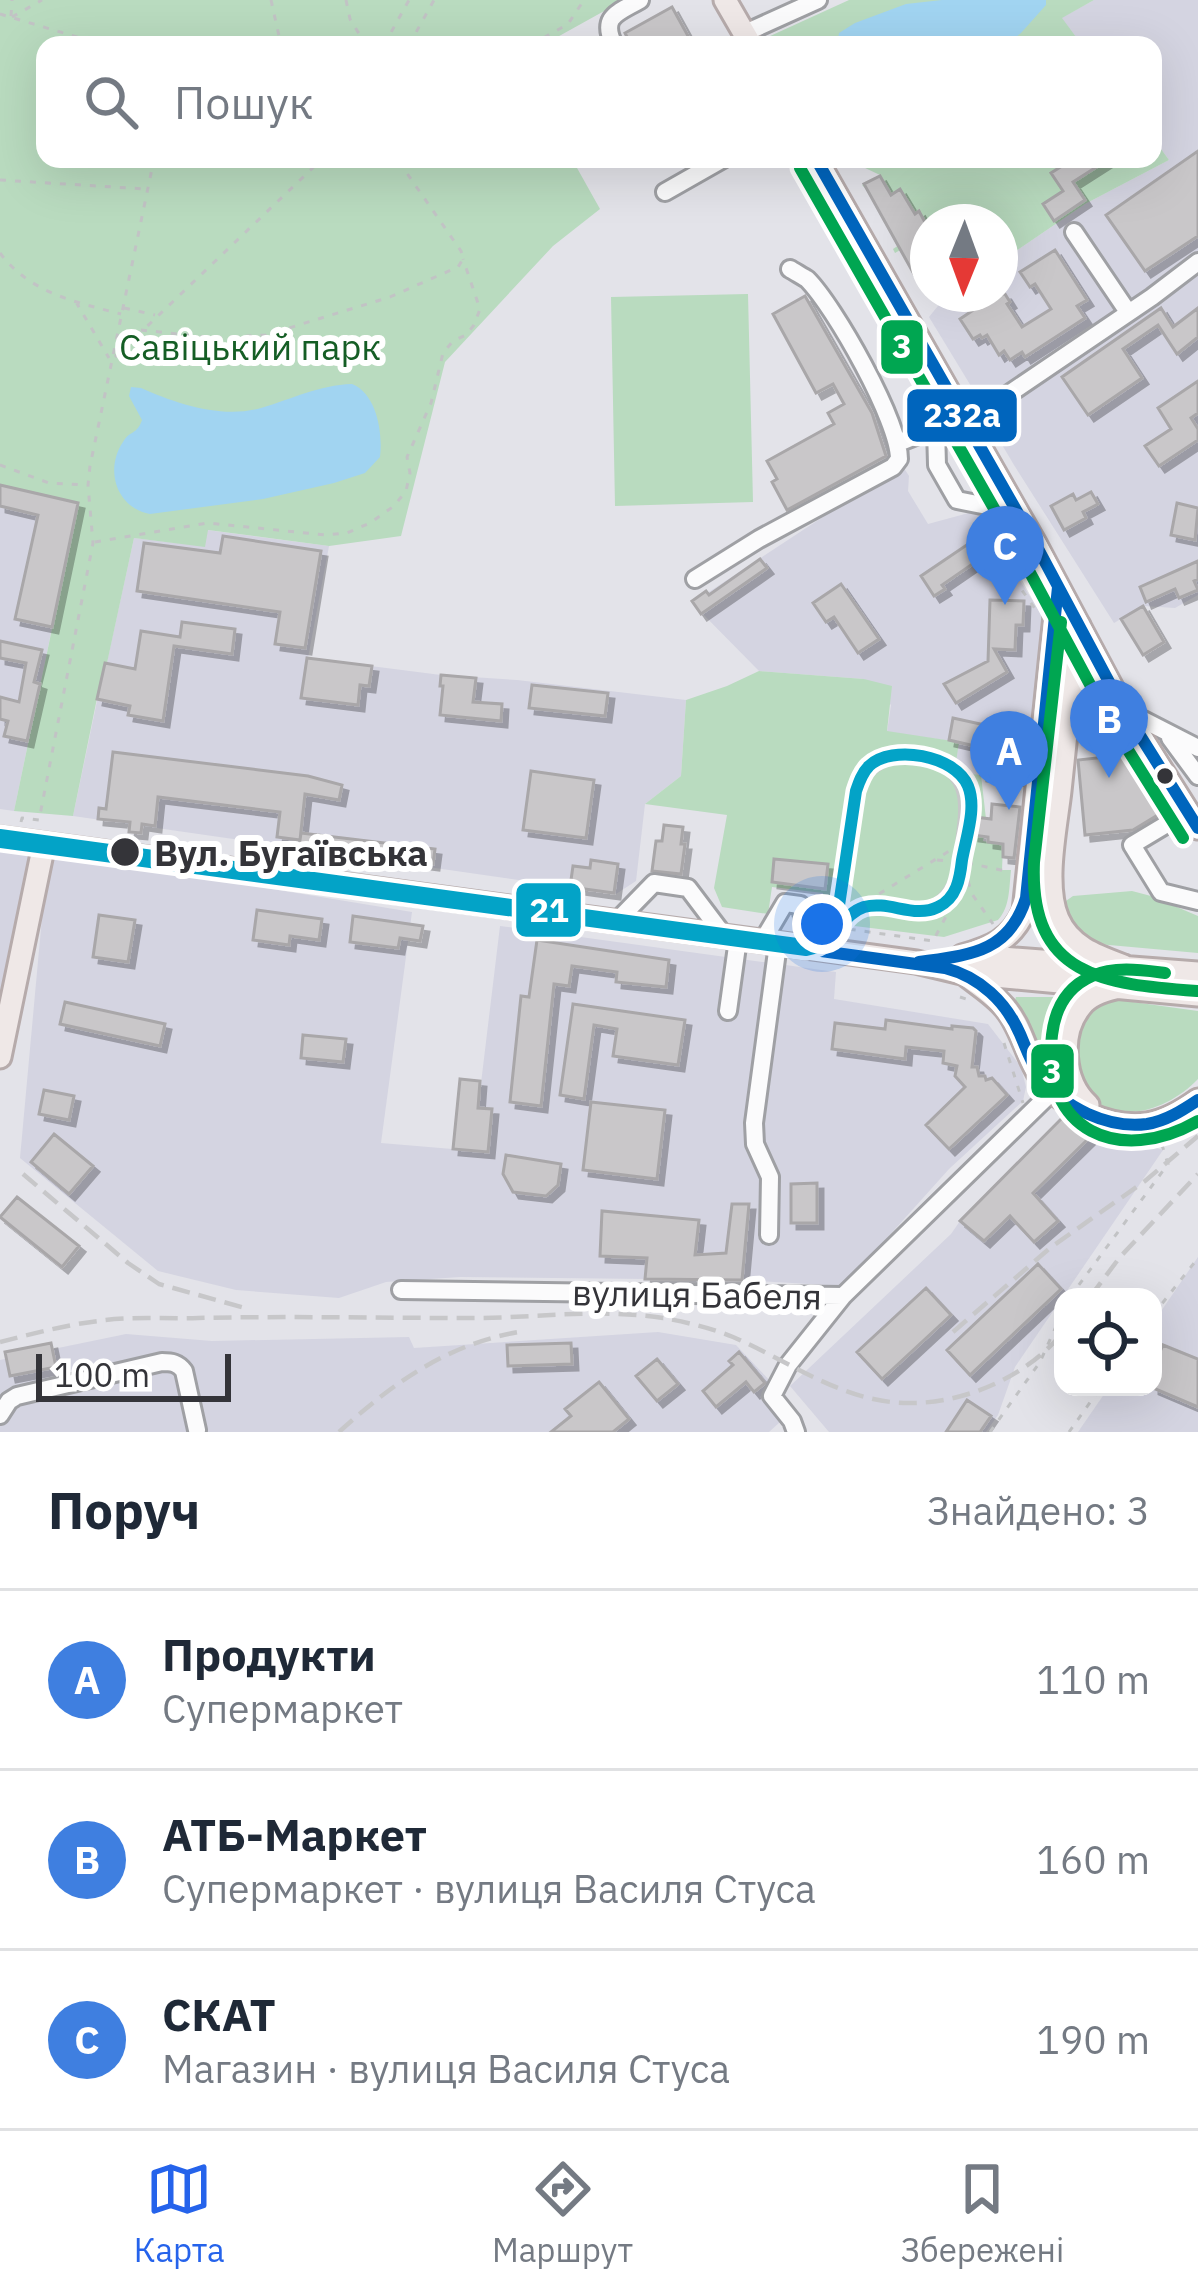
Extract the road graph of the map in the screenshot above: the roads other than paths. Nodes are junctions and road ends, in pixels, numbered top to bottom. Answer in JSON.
{"nodes":[{"id":1,"x":640,"y":0,"type":"edge"},
{"id":2,"x":725,"y":0,"type":"edge"},
{"id":3,"x":818,"y":0,"type":"edge"},
{"id":4,"x":610,"y":36,"type":"edge"},
{"id":5,"x":746,"y":36,"type":"edge"},
{"id":6,"x":753,"y":36,"type":"edge"},
{"id":7,"x":706,"y":168,"type":"edge"},
{"id":8,"x":821,"y":168,"type":"edge"},
{"id":9,"x":665,"y":192,"type":"dead end"},
{"id":10,"x":1074,"y":232,"type":"dead end"},
{"id":11,"x":1198,"y":262,"type":"edge"},
{"id":12,"x":790,"y":269,"type":"dead end"},
{"id":13,"x":1128,"y":312,"type":"junction"},
{"id":14,"x":964,"y":420,"type":"junction"},
{"id":15,"x":935,"y":428,"type":"junction"},
{"id":16,"x":898,"y":443,"type":"junction"},
{"id":17,"x":1017,"y":512,"type":"junction"},
{"id":18,"x":695,"y":579,"type":"dead end"},
{"id":19,"x":1058,"y":587,"type":"junction"},
{"id":20,"x":1079,"y":625,"type":"junction"},
{"id":21,"x":1124,"y":710,"type":"junction"},
{"id":22,"x":1167,"y":734,"type":"junction"},
{"id":23,"x":1198,"y":748,"type":"edge"},
{"id":24,"x":1198,"y":776,"type":"edge"},
{"id":25,"x":1192,"y":820,"type":"edge"},
{"id":26,"x":0,"y":838,"type":"edge"},
{"id":27,"x":44,"y":844,"type":"junction"},
{"id":28,"x":1198,"y":901,"type":"edge"},
{"id":29,"x":616,"y":922,"type":"junction"},
{"id":30,"x":732,"y":938,"type":"junction"},
{"id":31,"x":770,"y":943,"type":"junction"},
{"id":32,"x":817,"y":949,"type":"junction"},
{"id":33,"x":962,"y":964,"type":"junction"},
{"id":34,"x":1198,"y":973,"type":"edge"},
{"id":35,"x":1122,"y":976,"type":"junction"},
{"id":36,"x":1198,"y":995,"type":"edge"},
{"id":37,"x":728,"y":1011,"type":"dead end"},
{"id":38,"x":0,"y":1057,"type":"edge"},
{"id":39,"x":1053,"y":1091,"type":"junction"},
{"id":40,"x":1198,"y":1100,"type":"edge"},
{"id":41,"x":1102,"y":1118,"type":"junction"},
{"id":42,"x":769,"y":1235,"type":"dead end"},
{"id":43,"x":401,"y":1290,"type":"dead end"},
{"id":44,"x":843,"y":1296,"type":"junction"},
{"id":45,"x":0,"y":1415,"type":"edge"},
{"id":46,"x":200,"y":1429,"type":"edge"},
{"id":47,"x":796,"y":1432,"type":"edge"}],
"edges":[{"from":1,"to":4,"type":"lane"},
{"from":2,"to":5,"type":"main road"},
{"from":3,"to":6,"type":"lane"},
{"from":7,"to":9,"type":"lane"},
{"from":8,"to":14,"type":"main road"},
{"from":10,"to":13,"type":"lane"},
{"from":11,"to":13,"type":"lane"},
{"from":12,"to":16,"type":"lane"},
{"from":13,"to":14,"type":"lane"},
{"from":14,"to":15,"type":"lane"},
{"from":14,"to":17,"type":"main road"},
{"from":15,"to":16,"type":"lane"},
{"from":15,"to":17,"type":"lane"},
{"from":16,"to":18,"type":"lane"},
{"from":17,"to":19,"type":"main road"},
{"from":19,"to":20,"type":"main road"},
{"from":19,"to":33,"type":"main road"},
{"from":20,"to":21,"type":"main road"},
{"from":20,"to":35,"type":"main road"},
{"from":21,"to":22,"type":"lane"},
{"from":21,"to":25,"type":"main road"},
{"from":22,"to":23,"type":"lane"},
{"from":22,"to":24,"type":"lane"},
{"from":25,"to":28,"type":"lane"},
{"from":26,"to":27,"type":"main road"},
{"from":27,"to":29,"type":"main road"},
{"from":27,"to":38,"type":"main road"},
{"from":29,"to":30,"type":"main road"},
{"from":29,"to":30,"type":"lane"},
{"from":30,"to":31,"type":"main road"},
{"from":30,"to":37,"type":"lane"},
{"from":31,"to":32,"type":"main road"},
{"from":31,"to":32,"type":"lane"},
{"from":31,"to":42,"type":"lane"},
{"from":32,"to":33,"type":"main road"},
{"from":33,"to":35,"type":"main road"},
{"from":33,"to":39,"type":"main road"},
{"from":34,"to":35,"type":"main road"},
{"from":35,"to":36,"type":"main road"},
{"from":35,"to":41,"type":"main road"},
{"from":39,"to":41,"type":"main road"},
{"from":39,"to":44,"type":"lane","name":"вулиця Бабеля"},
{"from":40,"to":41,"type":"main road"},
{"from":43,"to":44,"type":"lane","name":"вулиця Бабеля"},
{"from":44,"to":47,"type":"lane"},
{"from":45,"to":46,"type":"lane"}]}
